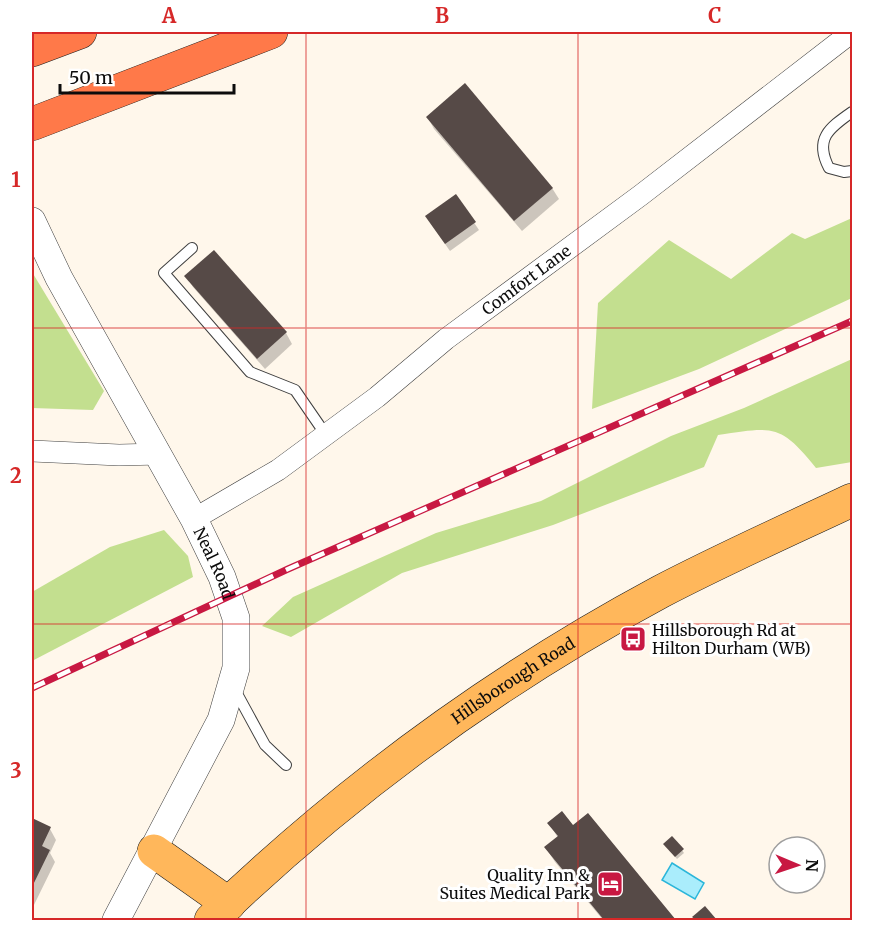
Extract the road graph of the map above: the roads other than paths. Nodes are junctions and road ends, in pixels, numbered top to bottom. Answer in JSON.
{"nodes":[{"id":1,"x":271,"y":32,"type":"edge"},
{"id":2,"x":852,"y":32,"type":"edge"},
{"id":3,"x":852,"y":112,"type":"edge"},
{"id":4,"x":32,"y":124,"type":"edge"},
{"id":5,"x":852,"y":171,"type":"edge"},
{"id":6,"x":32,"y":221,"type":"edge"},
{"id":7,"x":192,"y":248,"type":"dead end"},
{"id":8,"x":326,"y":435,"type":"junction"},
{"id":9,"x":32,"y":451,"type":"edge"},
{"id":10,"x":160,"y":454,"type":"junction"},
{"id":11,"x":852,"y":500,"type":"edge"},
{"id":12,"x":194,"y":519,"type":"junction"},
{"id":13,"x":232,"y":684,"type":"junction"},
{"id":14,"x":286,"y":765,"type":"dead end"},
{"id":15,"x":154,"y":851,"type":"junction"},
{"id":16,"x":220,"y":912,"type":"edge"},
{"id":17,"x":116,"y":921,"type":"edge"}],
"edges":[{"from":1,"to":4,"type":"highway"},
{"from":2,"to":8,"type":"street","name":"Comfort Lane"},
{"from":3,"to":5,"type":"lane"},
{"from":6,"to":10,"type":"street","name":"Neal Road"},
{"from":7,"to":8,"type":"lane"},
{"from":8,"to":12,"type":"street","name":"Comfort Lane"},
{"from":9,"to":10,"type":"street"},
{"from":10,"to":12,"type":"street","name":"Neal Road"},
{"from":11,"to":16,"type":"main road","name":"Hillsborough Road"},
{"from":12,"to":13,"type":"street","name":"Neal Road"},
{"from":13,"to":14,"type":"lane"},
{"from":13,"to":15,"type":"street","name":"Neal Road"},
{"from":15,"to":16,"type":"main road"},
{"from":15,"to":17,"type":"street","name":"Neal Road"}]}
